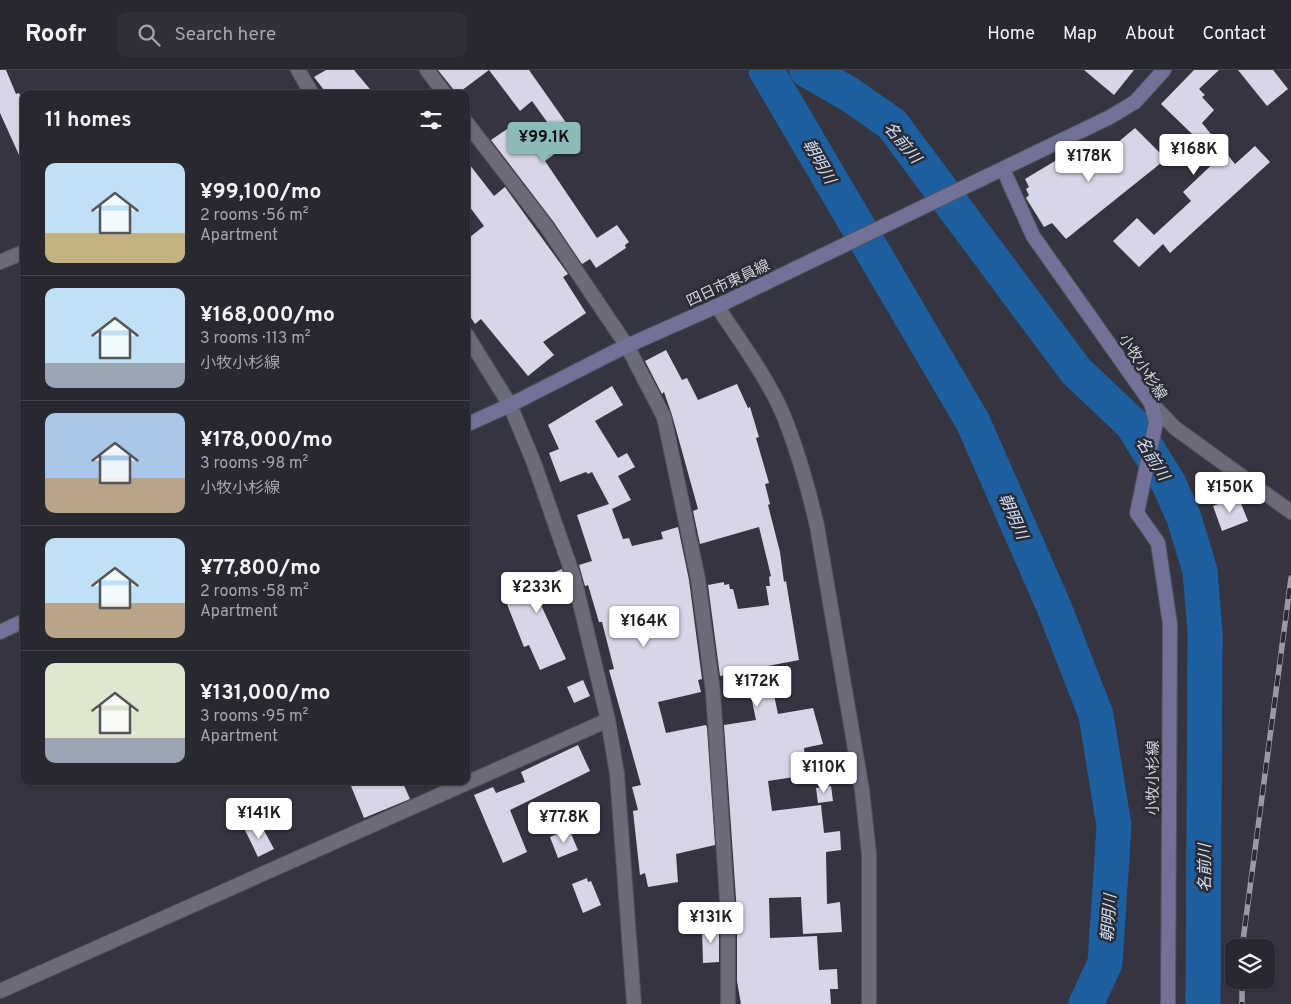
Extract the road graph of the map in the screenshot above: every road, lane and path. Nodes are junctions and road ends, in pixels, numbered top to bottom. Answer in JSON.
{"nodes":[{"id":1,"x":298,"y":70,"type":"edge"},
{"id":2,"x":427,"y":70,"type":"edge"},
{"id":3,"x":1164,"y":70,"type":"edge"},
{"id":4,"x":310,"y":90,"type":"edge"},
{"id":5,"x":442,"y":90,"type":"edge"},
{"id":6,"x":470,"y":127,"type":"edge"},
{"id":7,"x":1003,"y":169,"type":"junction"},
{"id":8,"x":20,"y":254,"type":"edge"},
{"id":9,"x":0,"y":262,"type":"edge"},
{"id":10,"x":722,"y":304,"type":"junction"},
{"id":11,"x":470,"y":340,"type":"edge"},
{"id":12,"x":626,"y":346,"type":"junction"},
{"id":13,"x":1151,"y":403,"type":"junction"},
{"id":14,"x":510,"y":405,"type":"junction"},
{"id":15,"x":470,"y":423,"type":"edge"},
{"id":16,"x":1291,"y":512,"type":"edge"},
{"id":17,"x":20,"y":623,"type":"edge"},
{"id":18,"x":0,"y":632,"type":"edge"},
{"id":19,"x":608,"y":720,"type":"junction"},
{"id":20,"x":470,"y":782,"type":"edge"},
{"id":21,"x":462,"y":785,"type":"edge"},
{"id":22,"x":0,"y":991,"type":"edge"},
{"id":23,"x":634,"y":1004,"type":"edge"},
{"id":24,"x":728,"y":1004,"type":"edge"},
{"id":25,"x":869,"y":1004,"type":"edge"},
{"id":26,"x":1168,"y":1004,"type":"edge"}],
"edges":[{"from":1,"to":4,"type":"street"},
{"from":2,"to":5,"type":"street"},
{"from":3,"to":7,"type":"main road"},
{"from":6,"to":12,"type":"street"},
{"from":7,"to":10,"type":"main road","name":"四日市東員線"},
{"from":7,"to":13,"type":"main road","name":"小牧小杉線"},
{"from":8,"to":9,"type":"street"},
{"from":10,"to":12,"type":"main road","name":"四日市東員線"},
{"from":10,"to":25,"type":"street"},
{"from":11,"to":14,"type":"street"},
{"from":12,"to":14,"type":"main road","name":"四日市東員線"},
{"from":12,"to":24,"type":"street"},
{"from":13,"to":16,"type":"street"},
{"from":13,"to":26,"type":"main road","name":"小牧小杉線"},
{"from":14,"to":15,"type":"main road","name":"四日市東員線"},
{"from":14,"to":19,"type":"street"},
{"from":17,"to":18,"type":"main road"},
{"from":19,"to":20,"type":"street"},
{"from":19,"to":23,"type":"street"},
{"from":21,"to":22,"type":"street"}]}
